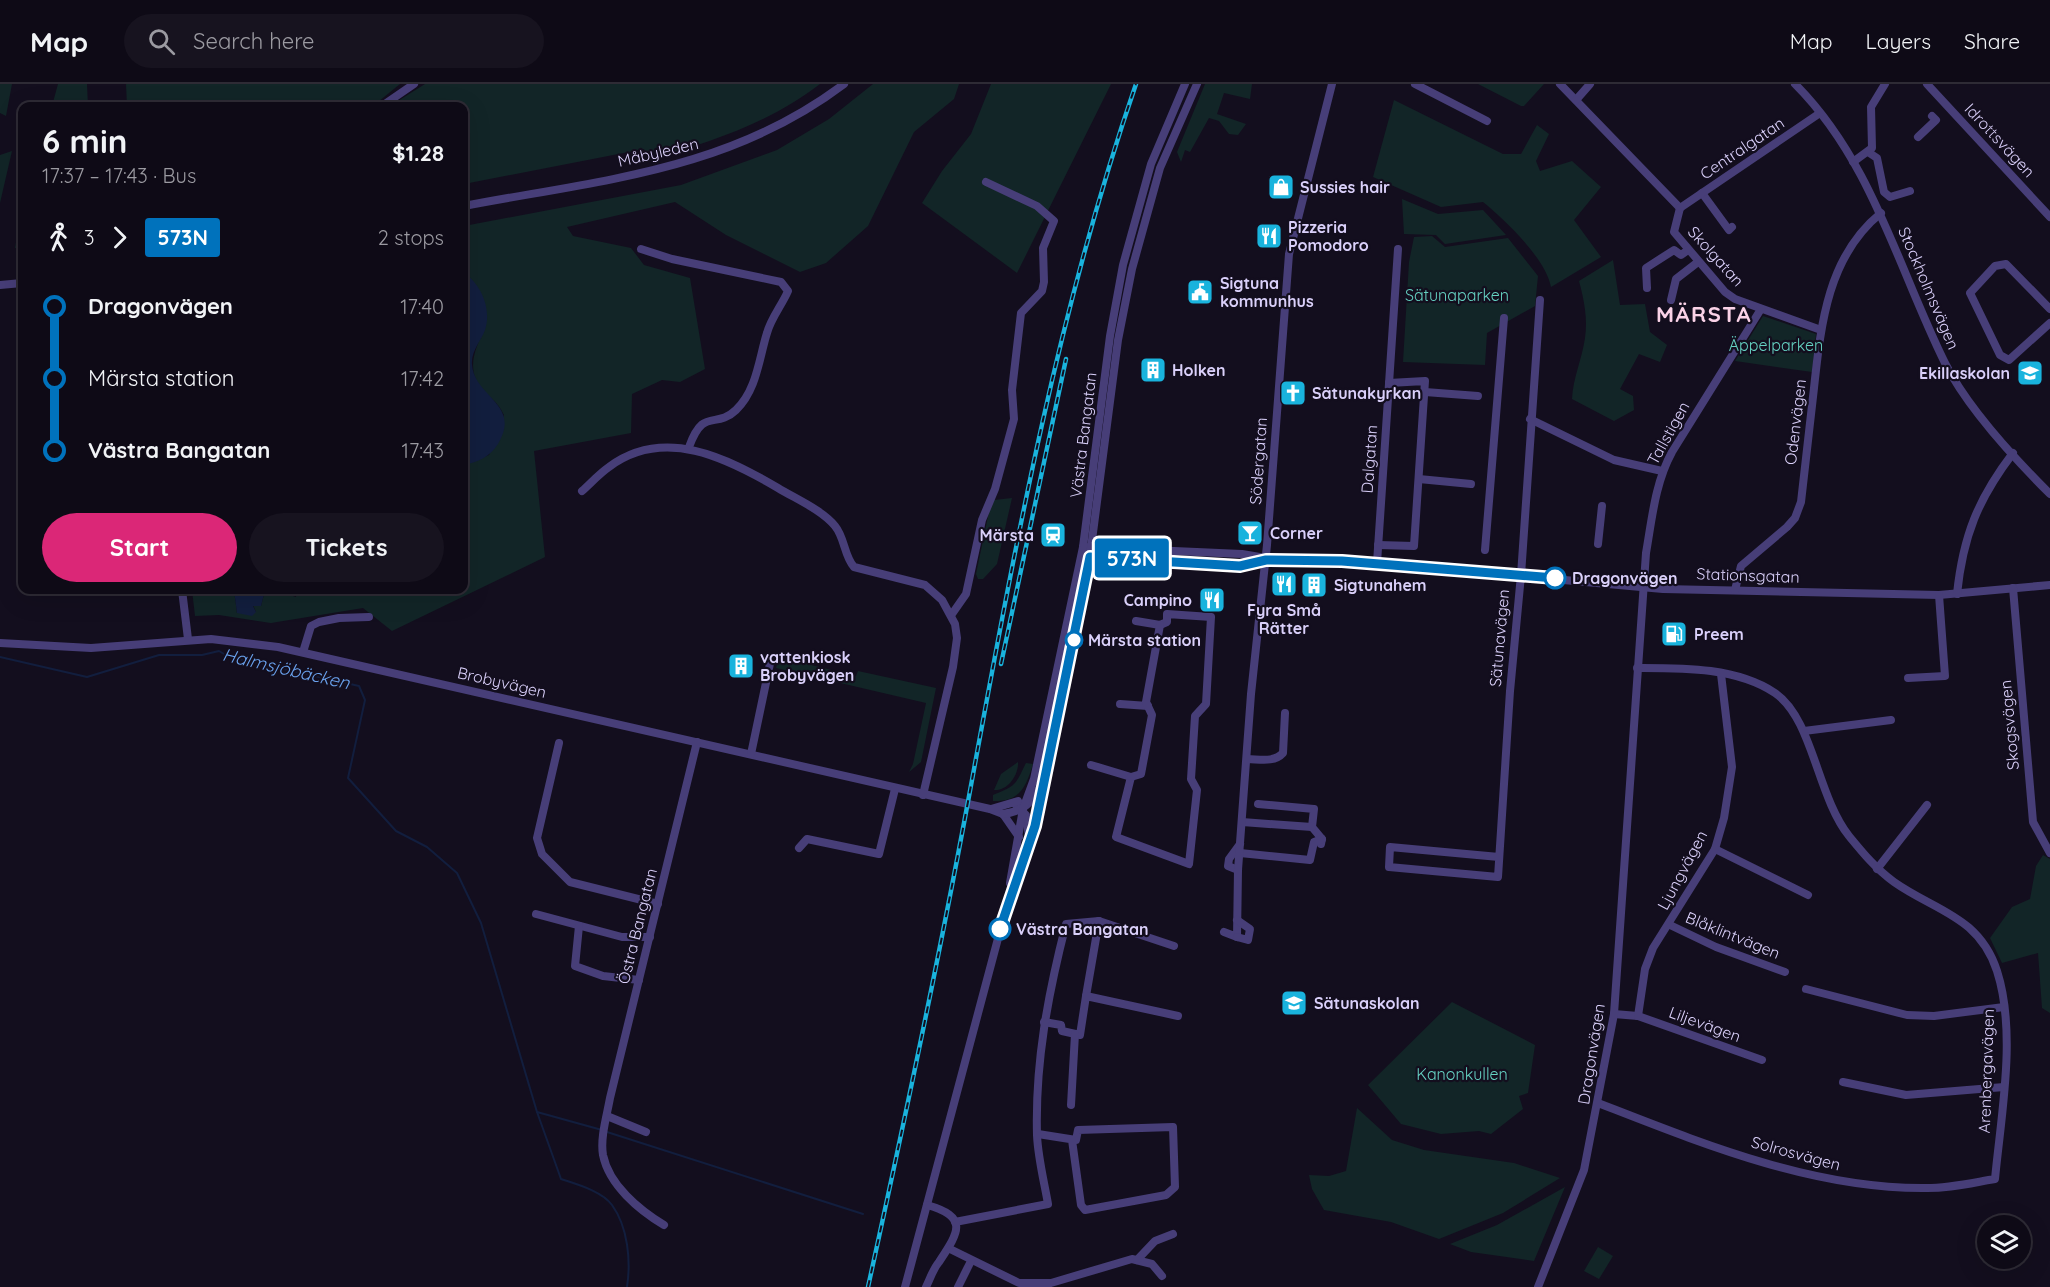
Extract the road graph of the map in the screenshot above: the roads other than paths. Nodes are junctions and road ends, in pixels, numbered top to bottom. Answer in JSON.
{"nodes":[{"id":1,"x":414,"y":84,"type":"edge"},
{"id":2,"x":844,"y":84,"type":"edge"},
{"id":3,"x":1185,"y":84,"type":"edge"},
{"id":4,"x":1197,"y":84,"type":"edge"},
{"id":5,"x":1332,"y":84,"type":"edge"},
{"id":6,"x":1415,"y":84,"type":"edge"},
{"id":7,"x":1560,"y":84,"type":"edge"},
{"id":8,"x":1590,"y":84,"type":"edge"},
{"id":9,"x":1795,"y":84,"type":"edge"},
{"id":10,"x":1884,"y":84,"type":"edge"},
{"id":11,"x":1927,"y":84,"type":"edge"},
{"id":12,"x":1576,"y":100,"type":"junction"},
{"id":13,"x":388,"y":102,"type":"edge"},
{"id":14,"x":1820,"y":113,"type":"junction"},
{"id":15,"x":1932,"y":116,"type":"dead end"},
{"id":16,"x":1487,"y":122,"type":"dead end"},
{"id":17,"x":1918,"y":137,"type":"dead end"},
{"id":18,"x":1868,"y":152,"type":"junction"},
{"id":19,"x":1853,"y":162,"type":"junction"},
{"id":20,"x":986,"y":182,"type":"dead end"},
{"id":21,"x":1910,"y":191,"type":"dead end"},
{"id":22,"x":1702,"y":193,"type":"junction"},
{"id":23,"x":468,"y":205,"type":"edge"},
{"id":24,"x":1680,"y":208,"type":"junction"},
{"id":25,"x":1881,"y":213,"type":"junction"},
{"id":26,"x":2050,"y":217,"type":"edge"},
{"id":27,"x":1732,"y":227,"type":"dead end"},
{"id":28,"x":641,"y":249,"type":"dead end"},
{"id":29,"x":1398,"y":249,"type":"dead end"},
{"id":30,"x":1688,"y":250,"type":"junction"},
{"id":31,"x":1698,"y":262,"type":"junction"},
{"id":32,"x":18,"y":283,"type":"edge"},
{"id":33,"x":0,"y":285,"type":"edge"},
{"id":34,"x":1647,"y":288,"type":"dead end"},
{"id":35,"x":1540,"y":300,"type":"dead end"},
{"id":36,"x":1671,"y":300,"type":"dead end"},
{"id":37,"x":1761,"y":309,"type":"junction"},
{"id":38,"x":2050,"y":309,"type":"edge"},
{"id":39,"x":1504,"y":318,"type":"dead end"},
{"id":40,"x":2050,"y":323,"type":"edge"},
{"id":41,"x":1821,"y":330,"type":"junction"},
{"id":42,"x":1389,"y":383,"type":"junction"},
{"id":43,"x":1425,"y":392,"type":"junction"},
{"id":44,"x":1478,"y":396,"type":"dead end"},
{"id":45,"x":1530,"y":419,"type":"junction"},
{"id":46,"x":689,"y":447,"type":"junction"},
{"id":47,"x":2013,"y":453,"type":"junction"},
{"id":48,"x":1662,"y":471,"type":"junction"},
{"id":49,"x":1419,"y":479,"type":"junction"},
{"id":50,"x":1471,"y":484,"type":"dead end"},
{"id":51,"x":582,"y":491,"type":"dead end"},
{"id":52,"x":2050,"y":494,"type":"edge"},
{"id":53,"x":1602,"y":506,"type":"dead end"},
{"id":54,"x":1598,"y":544,"type":"dead end"},
{"id":55,"x":1378,"y":545,"type":"junction"},
{"id":56,"x":1485,"y":550,"type":"dead end"},
{"id":57,"x":1087,"y":552,"type":"junction"},
{"id":58,"x":1266,"y":560,"type":"junction"},
{"id":59,"x":1377,"y":563,"type":"junction"},
{"id":60,"x":1521,"y":575,"type":"junction"},
{"id":61,"x":2050,"y":585,"type":"edge"},
{"id":62,"x":1644,"y":588,"type":"junction"},
{"id":63,"x":2013,"y":588,"type":"junction"},
{"id":64,"x":1735,"y":590,"type":"junction"},
{"id":65,"x":183,"y":594,"type":"edge"},
{"id":66,"x":1957,"y":594,"type":"junction"},
{"id":67,"x":1939,"y":595,"type":"junction"},
{"id":68,"x":952,"y":614,"type":"junction"},
{"id":69,"x":369,"y":618,"type":"dead end"},
{"id":70,"x":1136,"y":621,"type":"dead end"},
{"id":71,"x":1160,"y":625,"type":"junction"},
{"id":72,"x":189,"y":639,"type":"junction"},
{"id":73,"x":0,"y":643,"type":"edge"},
{"id":74,"x":303,"y":652,"type":"junction"},
{"id":75,"x":771,"y":659,"type":"dead end"},
{"id":76,"x":1638,"y":668,"type":"junction"},
{"id":77,"x":1721,"y":674,"type":"junction"},
{"id":78,"x":1908,"y":678,"type":"dead end"},
{"id":79,"x":1120,"y":705,"type":"dead end"},
{"id":80,"x":1148,"y":706,"type":"junction"},
{"id":81,"x":1286,"y":713,"type":"dead end"},
{"id":82,"x":1891,"y":720,"type":"dead end"},
{"id":83,"x":1804,"y":731,"type":"junction"},
{"id":84,"x":697,"y":742,"type":"junction"},
{"id":85,"x":559,"y":743,"type":"dead end"},
{"id":86,"x":751,"y":754,"type":"junction"},
{"id":87,"x":1247,"y":759,"type":"junction"},
{"id":88,"x":1091,"y":765,"type":"dead end"},
{"id":89,"x":1045,"y":776,"type":"junction"},
{"id":90,"x":1131,"y":777,"type":"junction"},
{"id":91,"x":895,"y":789,"type":"junction"},
{"id":92,"x":923,"y":795,"type":"junction"},
{"id":93,"x":1028,"y":796,"type":"junction"},
{"id":94,"x":1014,"y":803,"type":"junction"},
{"id":95,"x":1258,"y":804,"type":"dead end"},
{"id":96,"x":1927,"y":806,"type":"dead end"},
{"id":97,"x":1023,"y":808,"type":"junction"},
{"id":98,"x":990,"y":809,"type":"junction"},
{"id":99,"x":1003,"y":814,"type":"junction"},
{"id":100,"x":1242,"y":822,"type":"junction"},
{"id":101,"x":1312,"y":827,"type":"junction"},
{"id":102,"x":1019,"y":837,"type":"junction"},
{"id":103,"x":1029,"y":840,"type":"junction"},
{"id":104,"x":799,"y":848,"type":"dead end"},
{"id":105,"x":1240,"y":849,"type":"junction"},
{"id":106,"x":1715,"y":849,"type":"junction"},
{"id":107,"x":2050,"y":853,"type":"edge"},
{"id":108,"x":1499,"y":857,"type":"junction"},
{"id":109,"x":1877,"y":869,"type":"junction"},
{"id":110,"x":1808,"y":895,"type":"dead end"},
{"id":111,"x":658,"y":904,"type":"junction"},
{"id":112,"x":536,"y":914,"type":"dead end"},
{"id":113,"x":1004,"y":916,"type":"junction"},
{"id":114,"x":1237,"y":920,"type":"junction"},
{"id":115,"x":1099,"y":921,"type":"junction"},
{"id":116,"x":1670,"y":925,"type":"junction"},
{"id":117,"x":579,"y":926,"type":"junction"},
{"id":118,"x":1224,"y":932,"type":"dead end"},
{"id":119,"x":650,"y":937,"type":"junction"},
{"id":120,"x":1237,"y":937,"type":"junction"},
{"id":121,"x":1174,"y":946,"type":"dead end"},
{"id":122,"x":1785,"y":972,"type":"dead end"},
{"id":123,"x":639,"y":980,"type":"junction"},
{"id":124,"x":1806,"y":989,"type":"dead end"},
{"id":125,"x":1086,"y":996,"type":"junction"},
{"id":126,"x":2004,"y":1007,"type":"junction"},
{"id":127,"x":1614,"y":1014,"type":"junction"},
{"id":128,"x":1178,"y":1016,"type":"dead end"},
{"id":129,"x":1638,"y":1016,"type":"junction"},
{"id":130,"x":1044,"y":1022,"type":"junction"},
{"id":131,"x":1075,"y":1034,"type":"junction"},
{"id":132,"x":1762,"y":1060,"type":"dead end"},
{"id":133,"x":1843,"y":1082,"type":"dead end"},
{"id":134,"x":2004,"y":1087,"type":"junction"},
{"id":135,"x":1598,"y":1103,"type":"junction"},
{"id":136,"x":1071,"y":1105,"type":"dead end"},
{"id":137,"x":607,"y":1116,"type":"junction"},
{"id":138,"x":646,"y":1132,"type":"dead end"},
{"id":139,"x":1038,"y":1134,"type":"junction"},
{"id":140,"x":1072,"y":1140,"type":"junction"},
{"id":141,"x":1995,"y":1179,"type":"joint"},
{"id":142,"x":927,"y":1205,"type":"junction"},
{"id":143,"x":955,"y":1222,"type":"junction"},
{"id":144,"x":664,"y":1225,"type":"dead end"},
{"id":145,"x":1173,"y":1234,"type":"dead end"},
{"id":146,"x":950,"y":1249,"type":"junction"},
{"id":147,"x":1137,"y":1260,"type":"junction"},
{"id":148,"x":971,"y":1262,"type":"junction"},
{"id":149,"x":1162,"y":1276,"type":"dead end"},
{"id":150,"x":1018,"y":1285,"type":"edge"},
{"id":151,"x":905,"y":1287,"type":"edge"},
{"id":152,"x":926,"y":1287,"type":"edge"},
{"id":153,"x":958,"y":1287,"type":"edge"},
{"id":154,"x":1538,"y":1287,"type":"edge"}],
"edges":[{"from":1,"to":13,"type":"street"},
{"from":2,"to":23,"type":"street","name":"Måbyleden"},
{"from":3,"to":57,"type":"street","name":"Västra Bangatan"},
{"from":4,"to":57,"type":"street","name":"Västra Bangatan"},
{"from":5,"to":58,"type":"street","name":"Södergatan"},
{"from":6,"to":16,"type":"street"},
{"from":7,"to":12,"type":"street","name":"Skolgatan"},
{"from":8,"to":12,"type":"street"},
{"from":9,"to":14,"type":"street","name":"Stockholmsvägen"},
{"from":10,"to":18,"type":"street"},
{"from":11,"to":26,"type":"street","name":"Idrottsvägen"},
{"from":12,"to":24,"type":"street","name":"Skolgatan"},
{"from":14,"to":19,"type":"street","name":"Stockholmsvägen"},
{"from":14,"to":22,"type":"street","name":"Centralgatan"},
{"from":15,"to":17,"type":"street"},
{"from":18,"to":19,"type":"street"},
{"from":18,"to":21,"type":"street"},
{"from":19,"to":25,"type":"street","name":"Stockholmsvägen"},
{"from":20,"to":68,"type":"street"},
{"from":22,"to":24,"type":"street","name":"Centralgatan"},
{"from":22,"to":27,"type":"street"},
{"from":24,"to":30,"type":"street","name":"Skolgatan"},
{"from":25,"to":41,"type":"street","name":"Odenvägen"},
{"from":25,"to":47,"type":"street","name":"Stockholmsvägen"},
{"from":28,"to":46,"type":"street"},
{"from":29,"to":42,"type":"street","name":"Dalgatan"},
{"from":30,"to":31,"type":"street","name":"Skolgatan"},
{"from":30,"to":34,"type":"street"},
{"from":31,"to":36,"type":"street"},
{"from":31,"to":37,"type":"street","name":"Skolgatan"},
{"from":32,"to":33,"type":"street"},
{"from":35,"to":45,"type":"street","name":"Sätunavägen"},
{"from":37,"to":41,"type":"street","name":"Skolgatan"},
{"from":37,"to":48,"type":"street","name":"Tallstigen"},
{"from":38,"to":40,"type":"street"},
{"from":39,"to":56,"type":"street"},
{"from":41,"to":64,"type":"street","name":"Odenvägen"},
{"from":42,"to":43,"type":"street"},
{"from":42,"to":55,"type":"street","name":"Dalgatan"},
{"from":43,"to":44,"type":"street"},
{"from":43,"to":49,"type":"street"},
{"from":45,"to":48,"type":"street"},
{"from":45,"to":60,"type":"street","name":"Sätunavägen"},
{"from":46,"to":51,"type":"street"},
{"from":46,"to":68,"type":"street"},
{"from":47,"to":52,"type":"street","name":"Stockholmsvägen"},
{"from":47,"to":66,"type":"street"},
{"from":48,"to":62,"type":"street","name":"Tallstigen"},
{"from":49,"to":50,"type":"street"},
{"from":49,"to":55,"type":"street"},
{"from":53,"to":54,"type":"street"},
{"from":55,"to":59,"type":"street","name":"Dalgatan"},
{"from":57,"to":58,"type":"street","name":"Stationsgatan"},
{"from":57,"to":89,"type":"street","name":"Västra Bangatan"},
{"from":57,"to":93,"type":"street","name":"Västra Bangatan"},
{"from":58,"to":59,"type":"street","name":"Stationsgatan"},
{"from":58,"to":87,"type":"street","name":"Södergatan"},
{"from":59,"to":60,"type":"street","name":"Stationsgatan"},
{"from":60,"to":62,"type":"street","name":"Stationsgatan"},
{"from":60,"to":108,"type":"street","name":"Sätunavägen"},
{"from":61,"to":63,"type":"street","name":"Stationsgatan"},
{"from":62,"to":64,"type":"street","name":"Stationsgatan"},
{"from":62,"to":76,"type":"street","name":"Dragonvägen"},
{"from":63,"to":66,"type":"street","name":"Stationsgatan"},
{"from":63,"to":107,"type":"street","name":"Skogsvägen"},
{"from":64,"to":67,"type":"street","name":"Stationsgatan"},
{"from":65,"to":72,"type":"street"},
{"from":66,"to":67,"type":"street","name":"Stationsgatan"},
{"from":67,"to":78,"type":"street"},
{"from":68,"to":92,"type":"street"},
{"from":69,"to":74,"type":"street"},
{"from":70,"to":71,"type":"street"},
{"from":71,"to":80,"type":"street"},
{"from":71,"to":90,"type":"street"},
{"from":72,"to":73,"type":"street","name":"Brobyvägen"},
{"from":72,"to":74,"type":"street","name":"Brobyvägen"},
{"from":74,"to":84,"type":"street","name":"Brobyvägen"},
{"from":75,"to":86,"type":"street"},
{"from":76,"to":77,"type":"street","name":"Arenbergavägen"},
{"from":76,"to":127,"type":"street","name":"Dragonvägen"},
{"from":77,"to":83,"type":"street","name":"Arenbergavägen"},
{"from":77,"to":106,"type":"street","name":"Ljungvägen"},
{"from":79,"to":80,"type":"street"},
{"from":80,"to":90,"type":"street"},
{"from":81,"to":87,"type":"street"},
{"from":82,"to":83,"type":"street"},
{"from":83,"to":109,"type":"street","name":"Arenbergavägen"},
{"from":84,"to":86,"type":"street","name":"Brobyvägen"},
{"from":84,"to":111,"type":"street","name":"Östra Bangatan"},
{"from":85,"to":111,"type":"street"},
{"from":86,"to":91,"type":"street","name":"Brobyvägen"},
{"from":87,"to":100,"type":"street","name":"Södergatan"},
{"from":88,"to":90,"type":"street"},
{"from":89,"to":97,"type":"street","name":"Västra Bangatan"},
{"from":89,"to":103,"type":"street","name":"Västra Bangatan"},
{"from":91,"to":92,"type":"street","name":"Brobyvägen"},
{"from":91,"to":104,"type":"street"},
{"from":92,"to":98,"type":"street","name":"Brobyvägen"},
{"from":93,"to":94,"type":"street","name":"Brobyvägen"},
{"from":93,"to":97,"type":"street"},
{"from":94,"to":97,"type":"street"},
{"from":94,"to":98,"type":"street","name":"Brobyvägen"},
{"from":95,"to":101,"type":"street"},
{"from":96,"to":109,"type":"street"},
{"from":97,"to":99,"type":"street"},
{"from":97,"to":102,"type":"street","name":"Västra Bangatan"},
{"from":97,"to":103,"type":"street","name":"Västra Bangatan"},
{"from":98,"to":99,"type":"street","name":"Brobyvägen"},
{"from":99,"to":102,"type":"street"},
{"from":100,"to":101,"type":"street"},
{"from":100,"to":105,"type":"street","name":"Södergatan"},
{"from":101,"to":105,"type":"street"},
{"from":102,"to":113,"type":"street","name":"Västra Bangatan"},
{"from":103,"to":113,"type":"street","name":"Västra Bangatan"},
{"from":105,"to":114,"type":"street","name":"Södergatan"},
{"from":106,"to":110,"type":"street"},
{"from":106,"to":116,"type":"street","name":"Ljungvägen"},
{"from":108,"to":108,"type":"street","name":"Sätunavägen"},
{"from":109,"to":126,"type":"street","name":"Arenbergavägen"},
{"from":111,"to":119,"type":"street","name":"Östra Bangatan"},
{"from":112,"to":117,"type":"street"},
{"from":113,"to":142,"type":"street","name":"Västra Bangatan"},
{"from":114,"to":120,"type":"street","name":"Södergatan"},
{"from":114,"to":120,"type":"street","name":"Södergatan"},
{"from":115,"to":121,"type":"street"},
{"from":115,"to":125,"type":"street"},
{"from":115,"to":130,"type":"street"},
{"from":116,"to":122,"type":"street","name":"Blåklintvägen"},
{"from":116,"to":129,"type":"street","name":"Ljungvägen"},
{"from":117,"to":119,"type":"street"},
{"from":117,"to":123,"type":"street"},
{"from":118,"to":120,"type":"street"},
{"from":119,"to":123,"type":"street","name":"Östra Bangatan"},
{"from":123,"to":137,"type":"street","name":"Östra Bangatan"},
{"from":124,"to":126,"type":"street"},
{"from":125,"to":128,"type":"street"},
{"from":125,"to":131,"type":"street"},
{"from":126,"to":134,"type":"street","name":"Arenbergavägen"},
{"from":127,"to":129,"type":"street"},
{"from":127,"to":135,"type":"street","name":"Dragonvägen"},
{"from":129,"to":132,"type":"street","name":"Liljevägen"},
{"from":130,"to":131,"type":"street"},
{"from":130,"to":139,"type":"street"},
{"from":131,"to":136,"type":"street"},
{"from":133,"to":134,"type":"street"},
{"from":134,"to":141,"type":"street","name":"Arenbergavägen"},
{"from":135,"to":141,"type":"street","name":"Solrosvägen"},
{"from":135,"to":154,"type":"street","name":"Dragonvägen"},
{"from":137,"to":138,"type":"street"},
{"from":137,"to":144,"type":"street","name":"Östra Bangatan"},
{"from":139,"to":140,"type":"street"},
{"from":139,"to":143,"type":"street"},
{"from":140,"to":140,"type":"street"},
{"from":142,"to":143,"type":"street"},
{"from":142,"to":151,"type":"street","name":"Västra Bangatan"},
{"from":143,"to":146,"type":"street"},
{"from":145,"to":147,"type":"street"},
{"from":146,"to":148,"type":"street"},
{"from":146,"to":152,"type":"street"},
{"from":147,"to":149,"type":"street"},
{"from":147,"to":150,"type":"street"},
{"from":148,"to":150,"type":"street"},
{"from":148,"to":153,"type":"street"}]}
